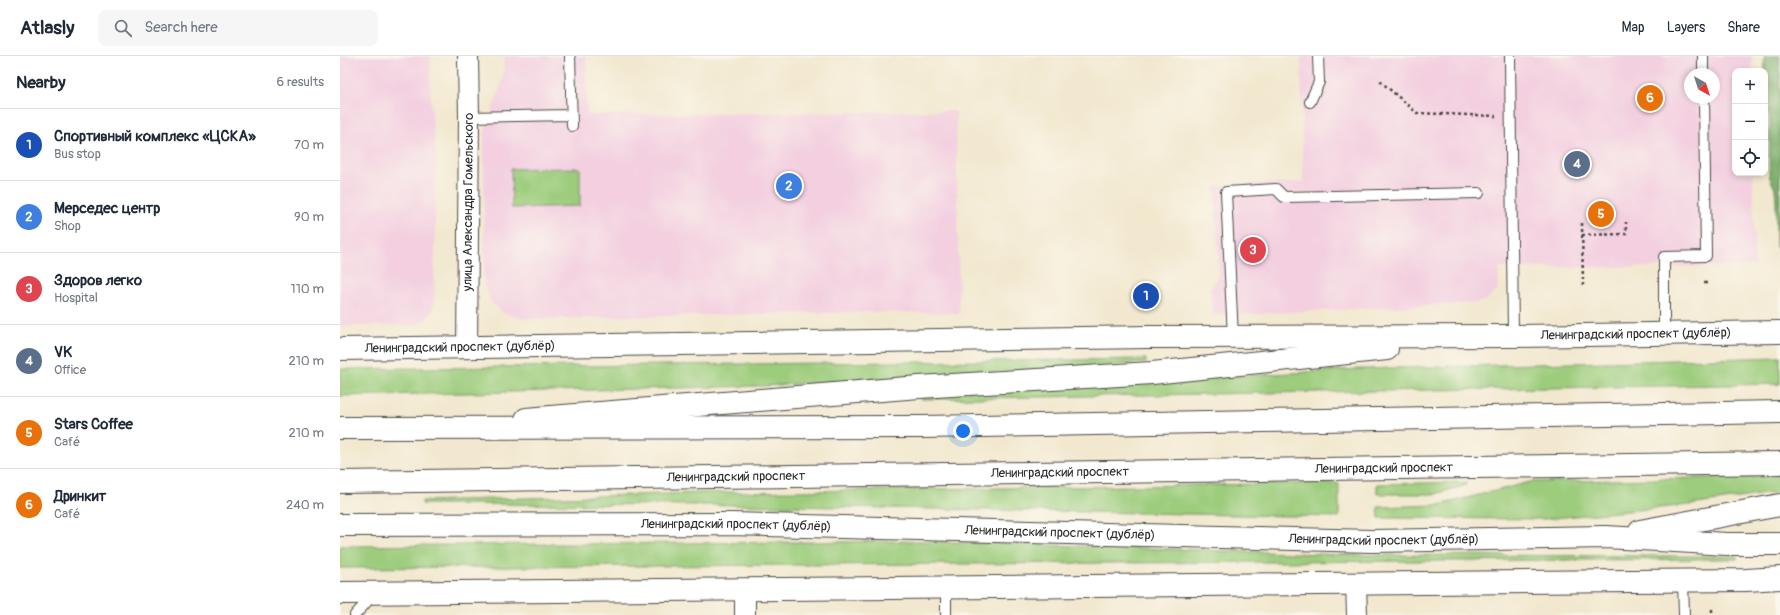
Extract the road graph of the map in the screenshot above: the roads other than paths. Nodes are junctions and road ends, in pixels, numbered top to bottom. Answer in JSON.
{"nodes":[{"id":1,"x":468,"y":56,"type":"edge"},
{"id":2,"x":570,"y":56,"type":"edge"},
{"id":3,"x":1318,"y":56,"type":"edge"},
{"id":4,"x":1510,"y":56,"type":"edge"},
{"id":5,"x":1703,"y":56,"type":"edge"},
{"id":6,"x":1703,"y":68,"type":"edge"},
{"id":7,"x":1310,"y":102,"type":"dead end"},
{"id":8,"x":1704,"y":104,"type":"edge"},
{"id":9,"x":571,"y":116,"type":"junction"},
{"id":10,"x":469,"y":117,"type":"junction"},
{"id":11,"x":572,"y":126,"type":"dead end"},
{"id":12,"x":1478,"y":193,"type":"dead end"},
{"id":13,"x":1664,"y":332,"type":"junction"},
{"id":14,"x":1780,"y":332,"type":"edge"},
{"id":15,"x":1513,"y":336,"type":"junction"},
{"id":16,"x":1233,"y":337,"type":"junction"},
{"id":17,"x":467,"y":348,"type":"junction"},
{"id":18,"x":340,"y":349,"type":"edge"},
{"id":19,"x":1780,"y":412,"type":"edge"},
{"id":20,"x":340,"y":428,"type":"edge"},
{"id":21,"x":424,"y":428,"type":"junction"},
{"id":22,"x":1780,"y":463,"type":"edge"},
{"id":23,"x":340,"y":482,"type":"edge"},
{"id":24,"x":1780,"y":505,"type":"edge"},
{"id":25,"x":340,"y":525,"type":"edge"},
{"id":26,"x":1606,"y":538,"type":"junction"},
{"id":27,"x":1780,"y":544,"type":"edge"},
{"id":28,"x":1780,"y":578,"type":"edge"},
{"id":29,"x":1684,"y":581,"type":"junction"},
{"id":30,"x":1356,"y":584,"type":"junction"},
{"id":31,"x":946,"y":588,"type":"junction"},
{"id":32,"x":745,"y":589,"type":"junction"},
{"id":33,"x":340,"y":593,"type":"edge"},
{"id":34,"x":376,"y":593,"type":"junction"},
{"id":35,"x":355,"y":615,"type":"edge"},
{"id":36,"x":745,"y":615,"type":"edge"},
{"id":37,"x":946,"y":615,"type":"edge"},
{"id":38,"x":1357,"y":615,"type":"edge"},
{"id":39,"x":1684,"y":615,"type":"edge"}],
"edges":[{"from":1,"to":10,"type":"street","name":"улица Александра Гомельского"},
{"from":2,"to":9,"type":"lane"},
{"from":3,"to":7,"type":"lane"},
{"from":4,"to":15,"type":"lane"},
{"from":5,"to":6,"type":"lane"},
{"from":8,"to":13,"type":"lane"},
{"from":9,"to":10,"type":"lane"},
{"from":9,"to":11,"type":"lane"},
{"from":10,"to":17,"type":"street","name":"улица Александра Гомельского"},
{"from":12,"to":16,"type":"lane"},
{"from":13,"to":14,"type":"main road","name":"Ленинградский проспект (дублёр)"},
{"from":13,"to":15,"type":"main road","name":"Ленинградский проспект (дублёр)"},
{"from":15,"to":16,"type":"main road","name":"Ленинградский проспект (дублёр)"},
{"from":15,"to":21,"type":"main road"},
{"from":16,"to":17,"type":"main road","name":"Ленинградский проспект (дублёр)"},
{"from":17,"to":18,"type":"main road","name":"Ленинградский проспект (дублёр)"},
{"from":19,"to":21,"type":"main road"},
{"from":20,"to":21,"type":"main road"},
{"from":22,"to":23,"type":"main road","name":"Ленинградский проспект"},
{"from":24,"to":26,"type":"main road"},
{"from":25,"to":26,"type":"main road","name":"Ленинградский проспект (дублёр)"},
{"from":26,"to":27,"type":"main road","name":"Ленинградский проспект (дублёр)"},
{"from":28,"to":29,"type":"main road"},
{"from":29,"to":30,"type":"main road"},
{"from":29,"to":39,"type":"lane"},
{"from":30,"to":31,"type":"main road"},
{"from":30,"to":38,"type":"street"},
{"from":31,"to":32,"type":"main road"},
{"from":31,"to":37,"type":"lane"},
{"from":32,"to":34,"type":"main road"},
{"from":32,"to":36,"type":"street"},
{"from":33,"to":34,"type":"main road"},
{"from":34,"to":35,"type":"lane"}]}
